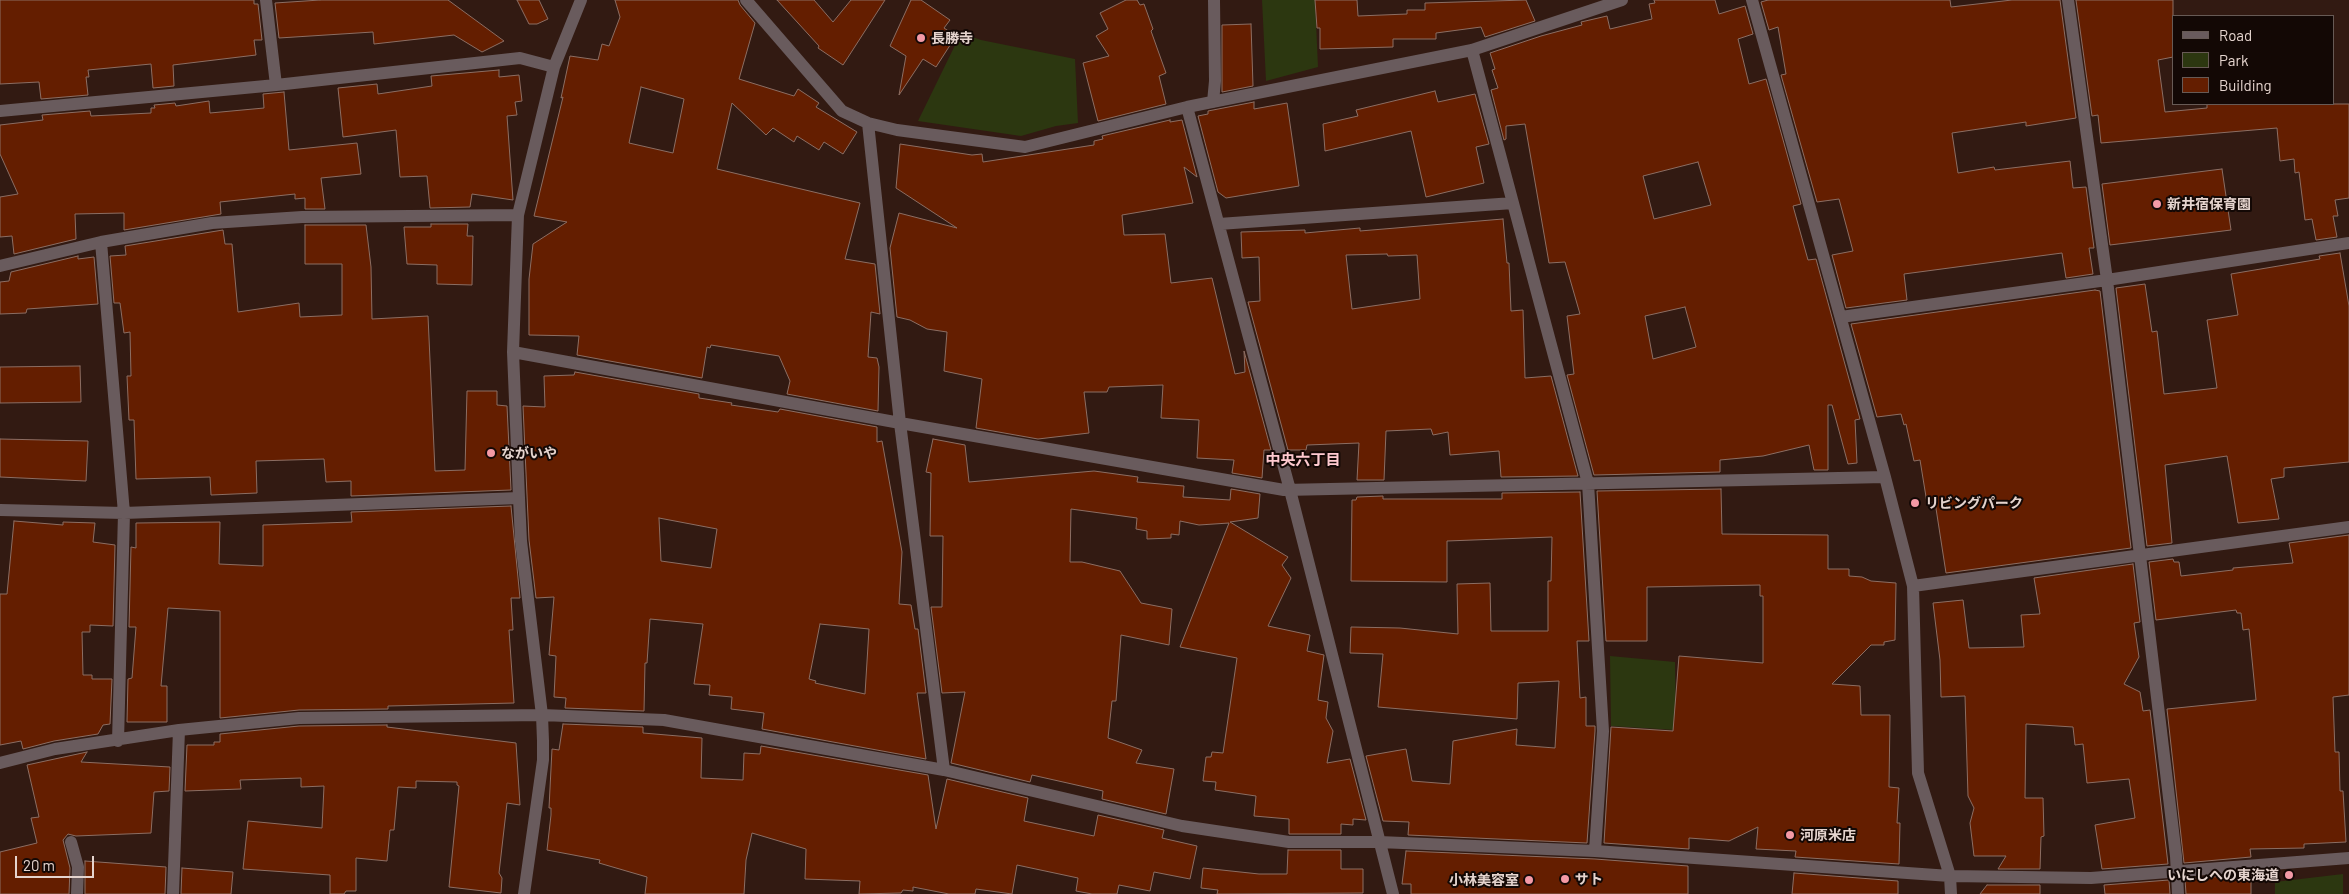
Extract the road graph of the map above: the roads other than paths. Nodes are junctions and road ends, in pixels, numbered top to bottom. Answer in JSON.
{"nodes":[{"id":1,"x":266,"y":0,"type":"edge"},
{"id":2,"x":582,"y":0,"type":"edge"},
{"id":3,"x":746,"y":0,"type":"edge"},
{"id":4,"x":1214,"y":0,"type":"edge"},
{"id":5,"x":1622,"y":0,"type":"edge"},
{"id":6,"x":1752,"y":0,"type":"edge"},
{"id":7,"x":2068,"y":0,"type":"edge"},
{"id":8,"x":1472,"y":50,"type":"junction"},
{"id":9,"x":554,"y":67,"type":"junction"},
{"id":10,"x":276,"y":85,"type":"junction"},
{"id":11,"x":1213,"y":102,"type":"junction"},
{"id":12,"x":1187,"y":107,"type":"junction"},
{"id":13,"x":0,"y":111,"type":"edge"},
{"id":14,"x":868,"y":123,"type":"junction"},
{"id":15,"x":1513,"y":203,"type":"junction"},
{"id":16,"x":518,"y":215,"type":"junction"},
{"id":17,"x":1218,"y":224,"type":"junction"},
{"id":18,"x":101,"y":242,"type":"junction"},
{"id":19,"x":2349,"y":243,"type":"edge"},
{"id":20,"x":0,"y":266,"type":"edge"},
{"id":21,"x":2107,"y":280,"type":"junction"},
{"id":22,"x":1841,"y":317,"type":"junction"},
{"id":23,"x":513,"y":352,"type":"junction"},
{"id":24,"x":900,"y":423,"type":"junction"},
{"id":25,"x":1885,"y":477,"type":"junction"},
{"id":26,"x":1588,"y":483,"type":"junction"},
{"id":27,"x":1290,"y":490,"type":"junction"},
{"id":28,"x":519,"y":498,"type":"junction"},
{"id":29,"x":0,"y":510,"type":"edge"},
{"id":30,"x":124,"y":513,"type":"junction"},
{"id":31,"x":2349,"y":527,"type":"edge"},
{"id":32,"x":2139,"y":555,"type":"junction"},
{"id":33,"x":1913,"y":586,"type":"junction"},
{"id":34,"x":542,"y":715,"type":"junction"},
{"id":35,"x":179,"y":730,"type":"junction"},
{"id":36,"x":118,"y":741,"type":"junction"},
{"id":37,"x":0,"y":763,"type":"edge"},
{"id":38,"x":944,"y":770,"type":"junction"},
{"id":39,"x":71,"y":842,"type":"dead end"},
{"id":40,"x":1379,"y":842,"type":"junction"},
{"id":41,"x":1595,"y":851,"type":"junction"},
{"id":42,"x":2349,"y":858,"type":"edge"},
{"id":43,"x":2176,"y":872,"type":"junction"},
{"id":44,"x":1950,"y":876,"type":"junction"},
{"id":45,"x":77,"y":894,"type":"edge"},
{"id":46,"x":173,"y":894,"type":"edge"},
{"id":47,"x":524,"y":894,"type":"edge"},
{"id":48,"x":1393,"y":894,"type":"edge"},
{"id":49,"x":1951,"y":894,"type":"edge"},
{"id":50,"x":2178,"y":894,"type":"edge"}],
"edges":[{"from":1,"to":10,"type":"street"},
{"from":2,"to":9,"type":"street"},
{"from":3,"to":14,"type":"street"},
{"from":4,"to":11,"type":"street"},
{"from":5,"to":8,"type":"street"},
{"from":6,"to":22,"type":"street"},
{"from":7,"to":21,"type":"street"},
{"from":8,"to":11,"type":"street"},
{"from":8,"to":15,"type":"street"},
{"from":9,"to":10,"type":"street"},
{"from":9,"to":16,"type":"street"},
{"from":10,"to":13,"type":"street"},
{"from":11,"to":12,"type":"street"},
{"from":12,"to":14,"type":"street"},
{"from":12,"to":17,"type":"street"},
{"from":14,"to":24,"type":"street"},
{"from":15,"to":17,"type":"street"},
{"from":15,"to":26,"type":"street"},
{"from":16,"to":18,"type":"street"},
{"from":16,"to":23,"type":"street"},
{"from":17,"to":27,"type":"street"},
{"from":18,"to":20,"type":"street"},
{"from":18,"to":30,"type":"street"},
{"from":19,"to":21,"type":"street"},
{"from":21,"to":22,"type":"street"},
{"from":21,"to":32,"type":"street"},
{"from":22,"to":25,"type":"street"},
{"from":23,"to":24,"type":"street"},
{"from":23,"to":28,"type":"street"},
{"from":24,"to":27,"type":"street"},
{"from":24,"to":38,"type":"street"},
{"from":25,"to":26,"type":"street"},
{"from":25,"to":33,"type":"street"},
{"from":26,"to":27,"type":"street"},
{"from":26,"to":41,"type":"street"},
{"from":27,"to":40,"type":"street"},
{"from":28,"to":30,"type":"street"},
{"from":28,"to":34,"type":"street"},
{"from":29,"to":30,"type":"street"},
{"from":30,"to":36,"type":"street"},
{"from":31,"to":32,"type":"street"},
{"from":32,"to":33,"type":"street"},
{"from":32,"to":43,"type":"street"},
{"from":33,"to":44,"type":"street"},
{"from":34,"to":35,"type":"street"},
{"from":34,"to":38,"type":"street"},
{"from":34,"to":47,"type":"street"},
{"from":35,"to":36,"type":"street"},
{"from":35,"to":46,"type":"street"},
{"from":36,"to":37,"type":"street"},
{"from":38,"to":40,"type":"street"},
{"from":39,"to":45,"type":"street"},
{"from":40,"to":41,"type":"street"},
{"from":40,"to":48,"type":"street"},
{"from":41,"to":44,"type":"street"},
{"from":42,"to":43,"type":"street"},
{"from":43,"to":44,"type":"street"},
{"from":43,"to":50,"type":"street"},
{"from":44,"to":49,"type":"street"}]}
